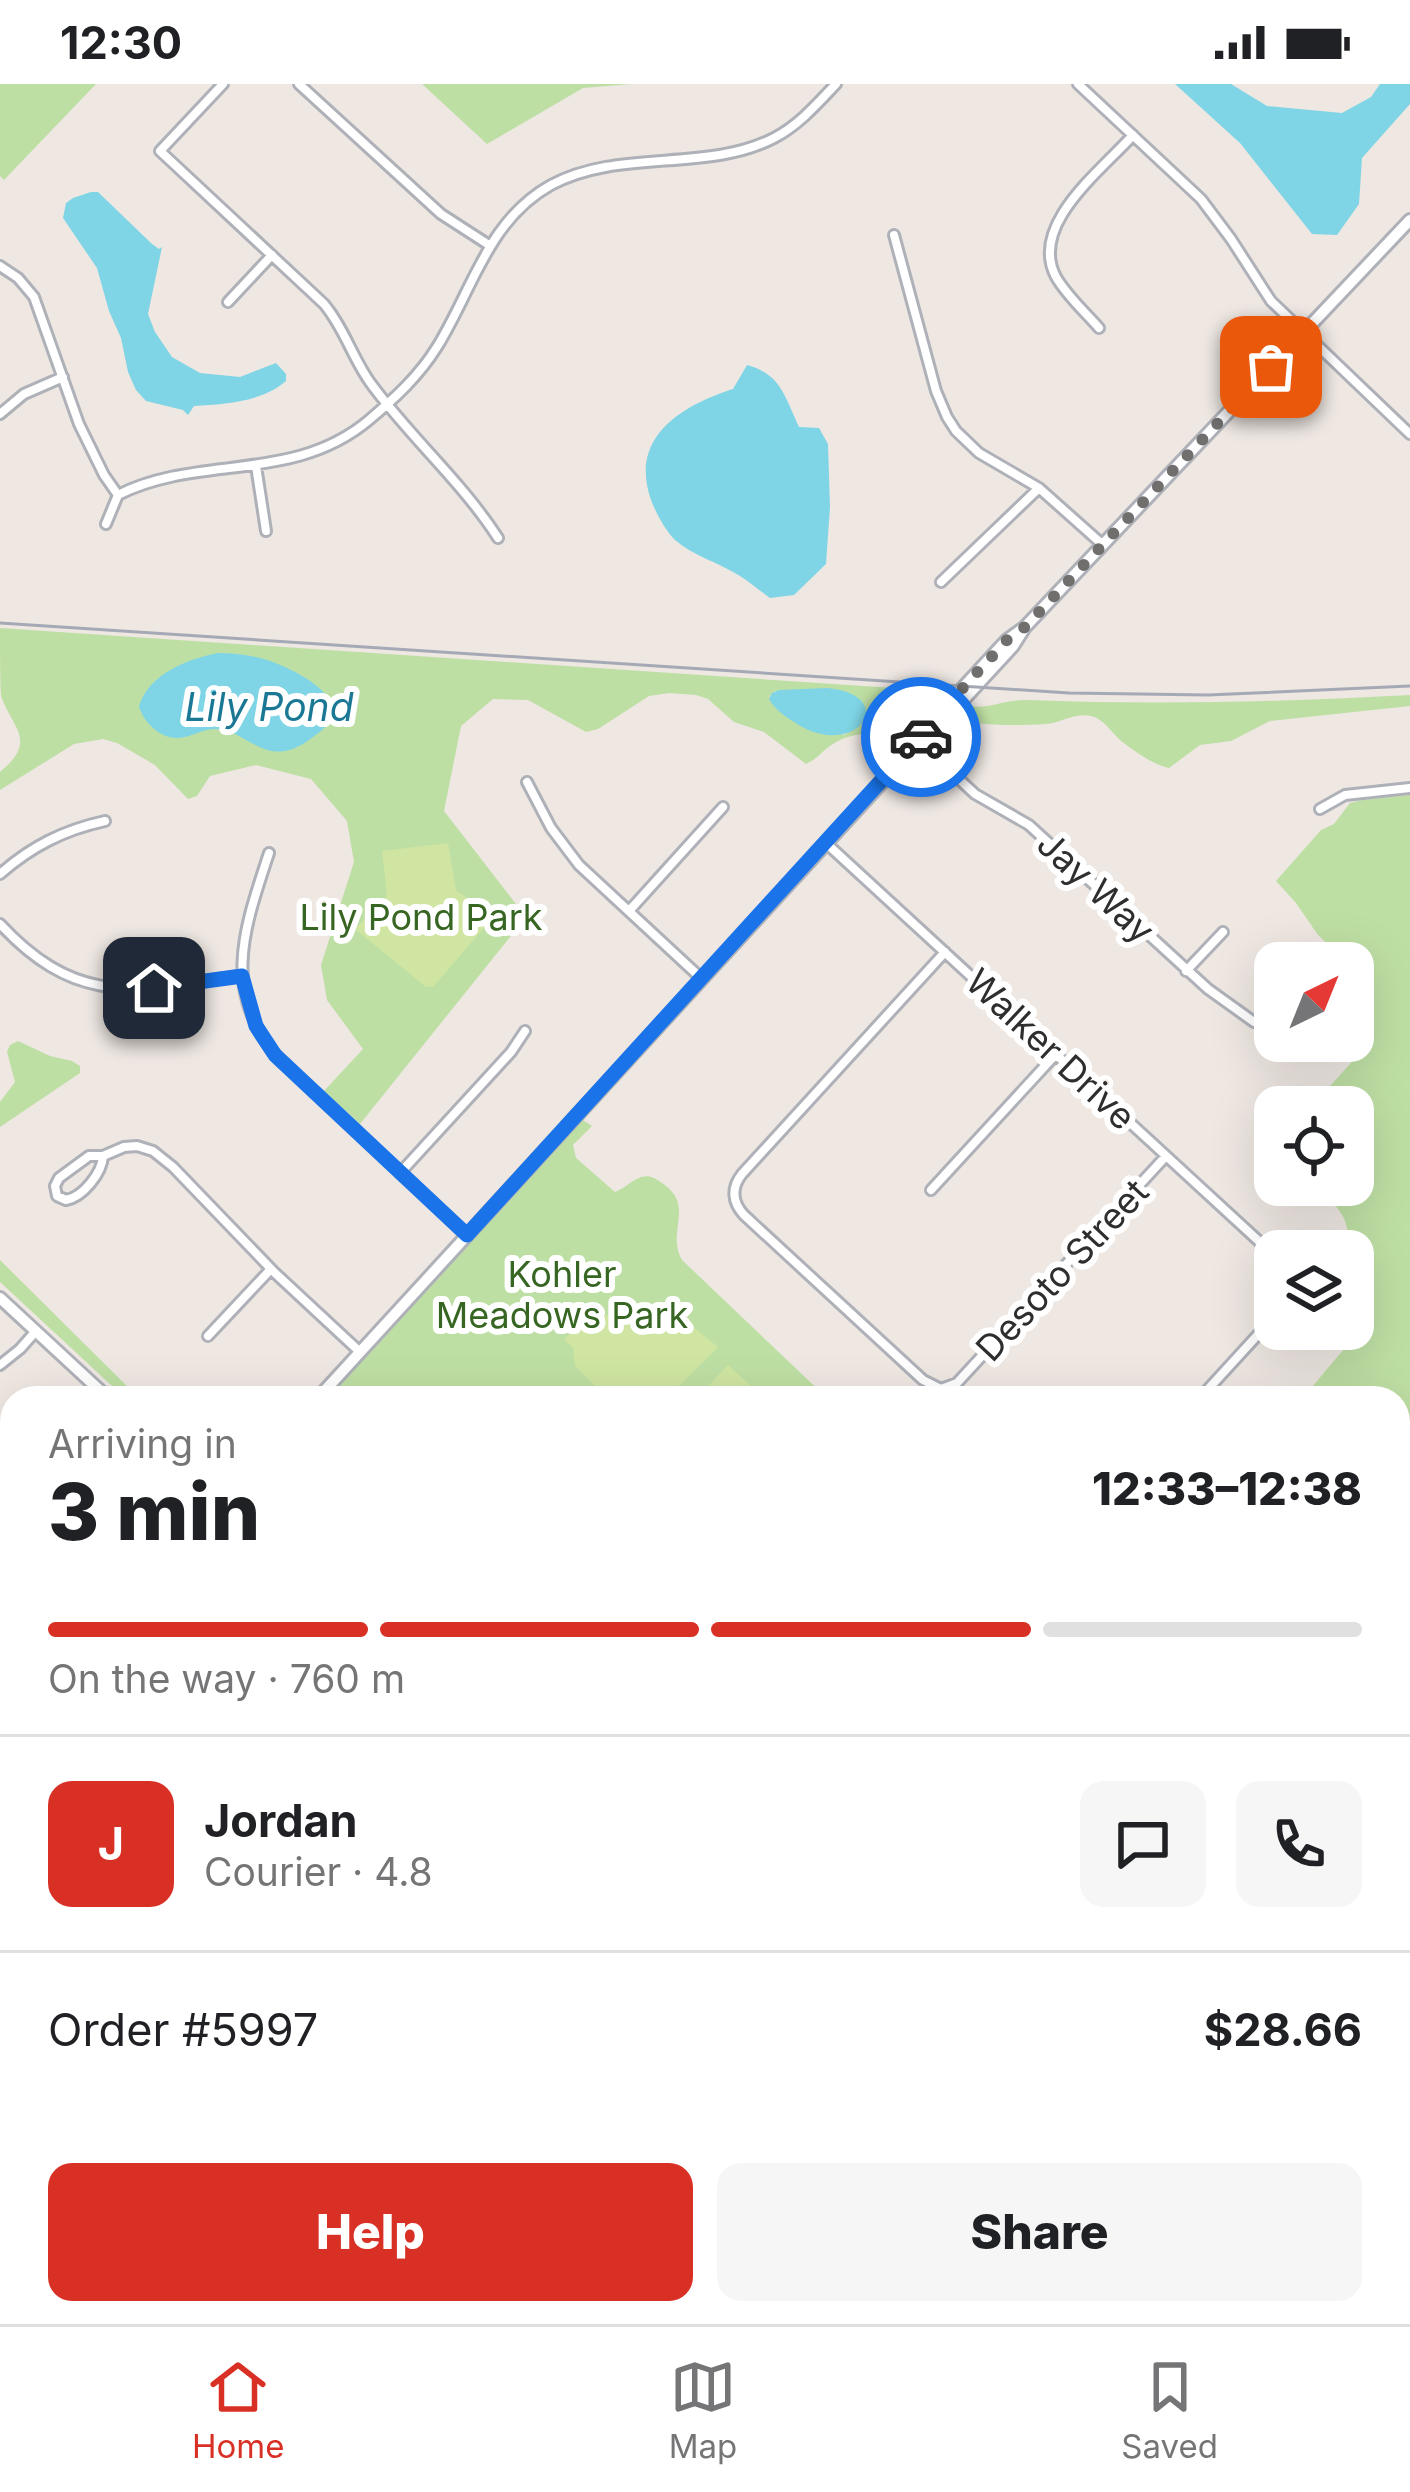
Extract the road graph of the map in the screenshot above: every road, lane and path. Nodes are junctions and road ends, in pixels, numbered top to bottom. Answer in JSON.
{"nodes":[{"id":1,"x":223,"y":84,"type":"edge"},
{"id":2,"x":299,"y":84,"type":"edge"},
{"id":3,"x":836,"y":84,"type":"edge"},
{"id":4,"x":1078,"y":84,"type":"edge"},
{"id":5,"x":1133,"y":135,"type":"junction"},
{"id":6,"x":1410,"y":220,"type":"edge"},
{"id":7,"x":894,"y":235,"type":"dead end"},
{"id":8,"x":489,"y":245,"type":"junction"},
{"id":9,"x":272,"y":256,"type":"junction"},
{"id":10,"x":0,"y":266,"type":"edge"},
{"id":11,"x":228,"y":302,"type":"dead end"},
{"id":12,"x":1100,"y":328,"type":"dead end"},
{"id":13,"x":1303,"y":333,"type":"junction"},
{"id":14,"x":63,"y":377,"type":"junction"},
{"id":15,"x":387,"y":404,"type":"junction"},
{"id":16,"x":0,"y":414,"type":"edge"},
{"id":17,"x":1410,"y":434,"type":"edge"},
{"id":18,"x":256,"y":466,"type":"junction"},
{"id":19,"x":1040,"y":488,"type":"junction"},
{"id":20,"x":118,"y":495,"type":"junction"},
{"id":21,"x":106,"y":524,"type":"dead end"},
{"id":22,"x":266,"y":531,"type":"dead end"},
{"id":23,"x":498,"y":538,"type":"dead end"},
{"id":24,"x":1103,"y":545,"type":"junction"},
{"id":25,"x":941,"y":581,"type":"dead end"},
{"id":26,"x":919,"y":742,"type":"junction"},
{"id":27,"x":526,"y":782,"type":"dead end"},
{"id":28,"x":1410,"y":788,"type":"edge"},
{"id":29,"x":723,"y":807,"type":"dead end"},
{"id":30,"x":1320,"y":809,"type":"dead end"},
{"id":31,"x":105,"y":820,"type":"dead end"},
{"id":32,"x":826,"y":843,"type":"junction"},
{"id":33,"x":268,"y":853,"type":"dead end"},
{"id":34,"x":0,"y":874,"type":"edge"},
{"id":35,"x":628,"y":911,"type":"junction"},
{"id":36,"x":0,"y":924,"type":"edge"},
{"id":37,"x":1223,"y":932,"type":"dead end"},
{"id":38,"x":945,"y":952,"type":"junction"},
{"id":39,"x":1186,"y":971,"type":"junction"},
{"id":40,"x":242,"y":976,"type":"junction"},
{"id":41,"x":702,"y":979,"type":"junction"},
{"id":42,"x":1254,"y":1022,"type":"edge"},
{"id":43,"x":525,"y":1031,"type":"dead end"},
{"id":44,"x":1056,"y":1054,"type":"junction"},
{"id":45,"x":103,"y":1156,"type":"junction"},
{"id":46,"x":1166,"y":1156,"type":"junction"},
{"id":47,"x":400,"y":1173,"type":"junction"},
{"id":48,"x":931,"y":1190,"type":"dead end"},
{"id":49,"x":467,"y":1235,"type":"junction"},
{"id":50,"x":1254,"y":1237,"type":"edge"},
{"id":51,"x":271,"y":1269,"type":"junction"},
{"id":52,"x":0,"y":1298,"type":"edge"},
{"id":53,"x":36,"y":1331,"type":"junction"},
{"id":54,"x":208,"y":1336,"type":"dead end"},
{"id":55,"x":1254,"y":1339,"type":"edge"},
{"id":56,"x":360,"y":1352,"type":"junction"},
{"id":57,"x":0,"y":1365,"type":"edge"},
{"id":58,"x":95,"y":1386,"type":"edge"},
{"id":59,"x":328,"y":1386,"type":"edge"},
{"id":60,"x":934,"y":1386,"type":"edge"},
{"id":61,"x":950,"y":1386,"type":"edge"},
{"id":62,"x":1211,"y":1386,"type":"edge"}],
"edges":[{"from":1,"to":9,"type":"street"},
{"from":2,"to":8,"type":"street"},
{"from":3,"to":8,"type":"street"},
{"from":4,"to":5,"type":"street"},
{"from":5,"to":12,"type":"street"},
{"from":5,"to":13,"type":"street"},
{"from":6,"to":13,"type":"street"},
{"from":7,"to":19,"type":"street"},
{"from":8,"to":15,"type":"street"},
{"from":9,"to":11,"type":"street"},
{"from":9,"to":15,"type":"street"},
{"from":10,"to":14,"type":"street"},
{"from":13,"to":17,"type":"street"},
{"from":13,"to":24,"type":"street"},
{"from":14,"to":16,"type":"street"},
{"from":14,"to":20,"type":"street"},
{"from":15,"to":18,"type":"street"},
{"from":15,"to":23,"type":"street"},
{"from":18,"to":20,"type":"street"},
{"from":18,"to":22,"type":"street"},
{"from":19,"to":24,"type":"street"},
{"from":19,"to":25,"type":"street"},
{"from":20,"to":21,"type":"street"},
{"from":24,"to":26,"type":"street"},
{"from":26,"to":32,"type":"street"},
{"from":26,"to":39,"type":"street","name":"Jay Way"},
{"from":27,"to":35,"type":"street"},
{"from":28,"to":30,"type":"street"},
{"from":29,"to":35,"type":"street"},
{"from":31,"to":34,"type":"street"},
{"from":32,"to":38,"type":"street","name":"Walker Drive"},
{"from":32,"to":41,"type":"street"},
{"from":33,"to":40,"type":"street"},
{"from":35,"to":41,"type":"street"},
{"from":36,"to":40,"type":"street"},
{"from":37,"to":39,"type":"street"},
{"from":38,"to":44,"type":"street","name":"Walker Drive"},
{"from":38,"to":60,"type":"street","name":"Desoto Street"},
{"from":39,"to":42,"type":"street","name":"Jay Way"},
{"from":40,"to":47,"type":"street"},
{"from":41,"to":49,"type":"street"},
{"from":43,"to":47,"type":"street"},
{"from":44,"to":46,"type":"street","name":"Walker Drive"},
{"from":44,"to":48,"type":"street"},
{"from":45,"to":45,"type":"street"},
{"from":45,"to":51,"type":"street"},
{"from":46,"to":50,"type":"street","name":"Walker Drive"},
{"from":46,"to":61,"type":"street","name":"Desoto Street"},
{"from":47,"to":49,"type":"street"},
{"from":49,"to":56,"type":"street"},
{"from":51,"to":54,"type":"street"},
{"from":51,"to":56,"type":"street"},
{"from":52,"to":53,"type":"street"},
{"from":53,"to":57,"type":"street"},
{"from":53,"to":58,"type":"street"},
{"from":55,"to":62,"type":"street"},
{"from":56,"to":59,"type":"street"}]}
